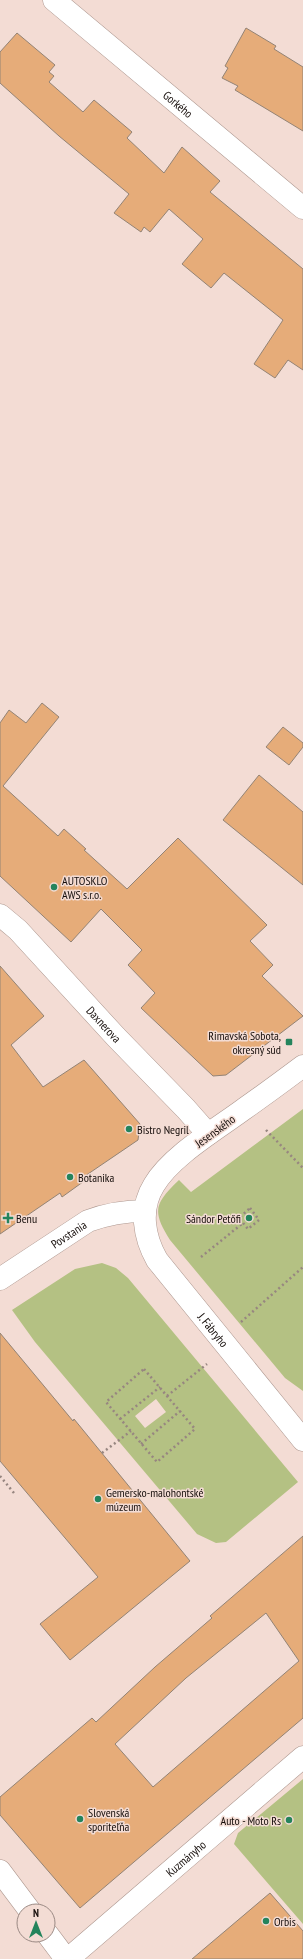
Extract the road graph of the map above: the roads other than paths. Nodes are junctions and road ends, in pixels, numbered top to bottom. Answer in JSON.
{"nodes":[{"id":1,"x":54,"y":0,"type":"edge"},
{"id":2,"x":303,"y":208,"type":"edge"},
{"id":3,"x":0,"y":915,"type":"edge"},
{"id":4,"x":303,"y":1066,"type":"edge"},
{"id":5,"x":208,"y":1134,"type":"junction"},
{"id":6,"x":145,"y":1211,"type":"junction"},
{"id":7,"x":0,"y":1279,"type":"edge"},
{"id":8,"x":303,"y":1440,"type":"edge"},
{"id":9,"x":303,"y":1757,"type":"edge"},
{"id":10,"x":0,"y":1871,"type":"edge"},
{"id":11,"x":24,"y":1903,"type":"edge"},
{"id":12,"x":54,"y":1943,"type":"edge"},
{"id":13,"x":67,"y":1959,"type":"edge"}],
"edges":[{"from":1,"to":2,"type":"street","name":"Gorkého"},
{"from":3,"to":5,"type":"street","name":"Daxnerova"},
{"from":4,"to":5,"type":"street","name":"Jesenského"},
{"from":5,"to":6,"type":"street","name":"Jesenského"},
{"from":6,"to":7,"type":"street","name":"Povstania"},
{"from":6,"to":8,"type":"street","name":"J. Fábryho"},
{"from":9,"to":13,"type":"street","name":"Kuzmányho"},
{"from":10,"to":11,"type":"street"},
{"from":12,"to":13,"type":"street"}]}
